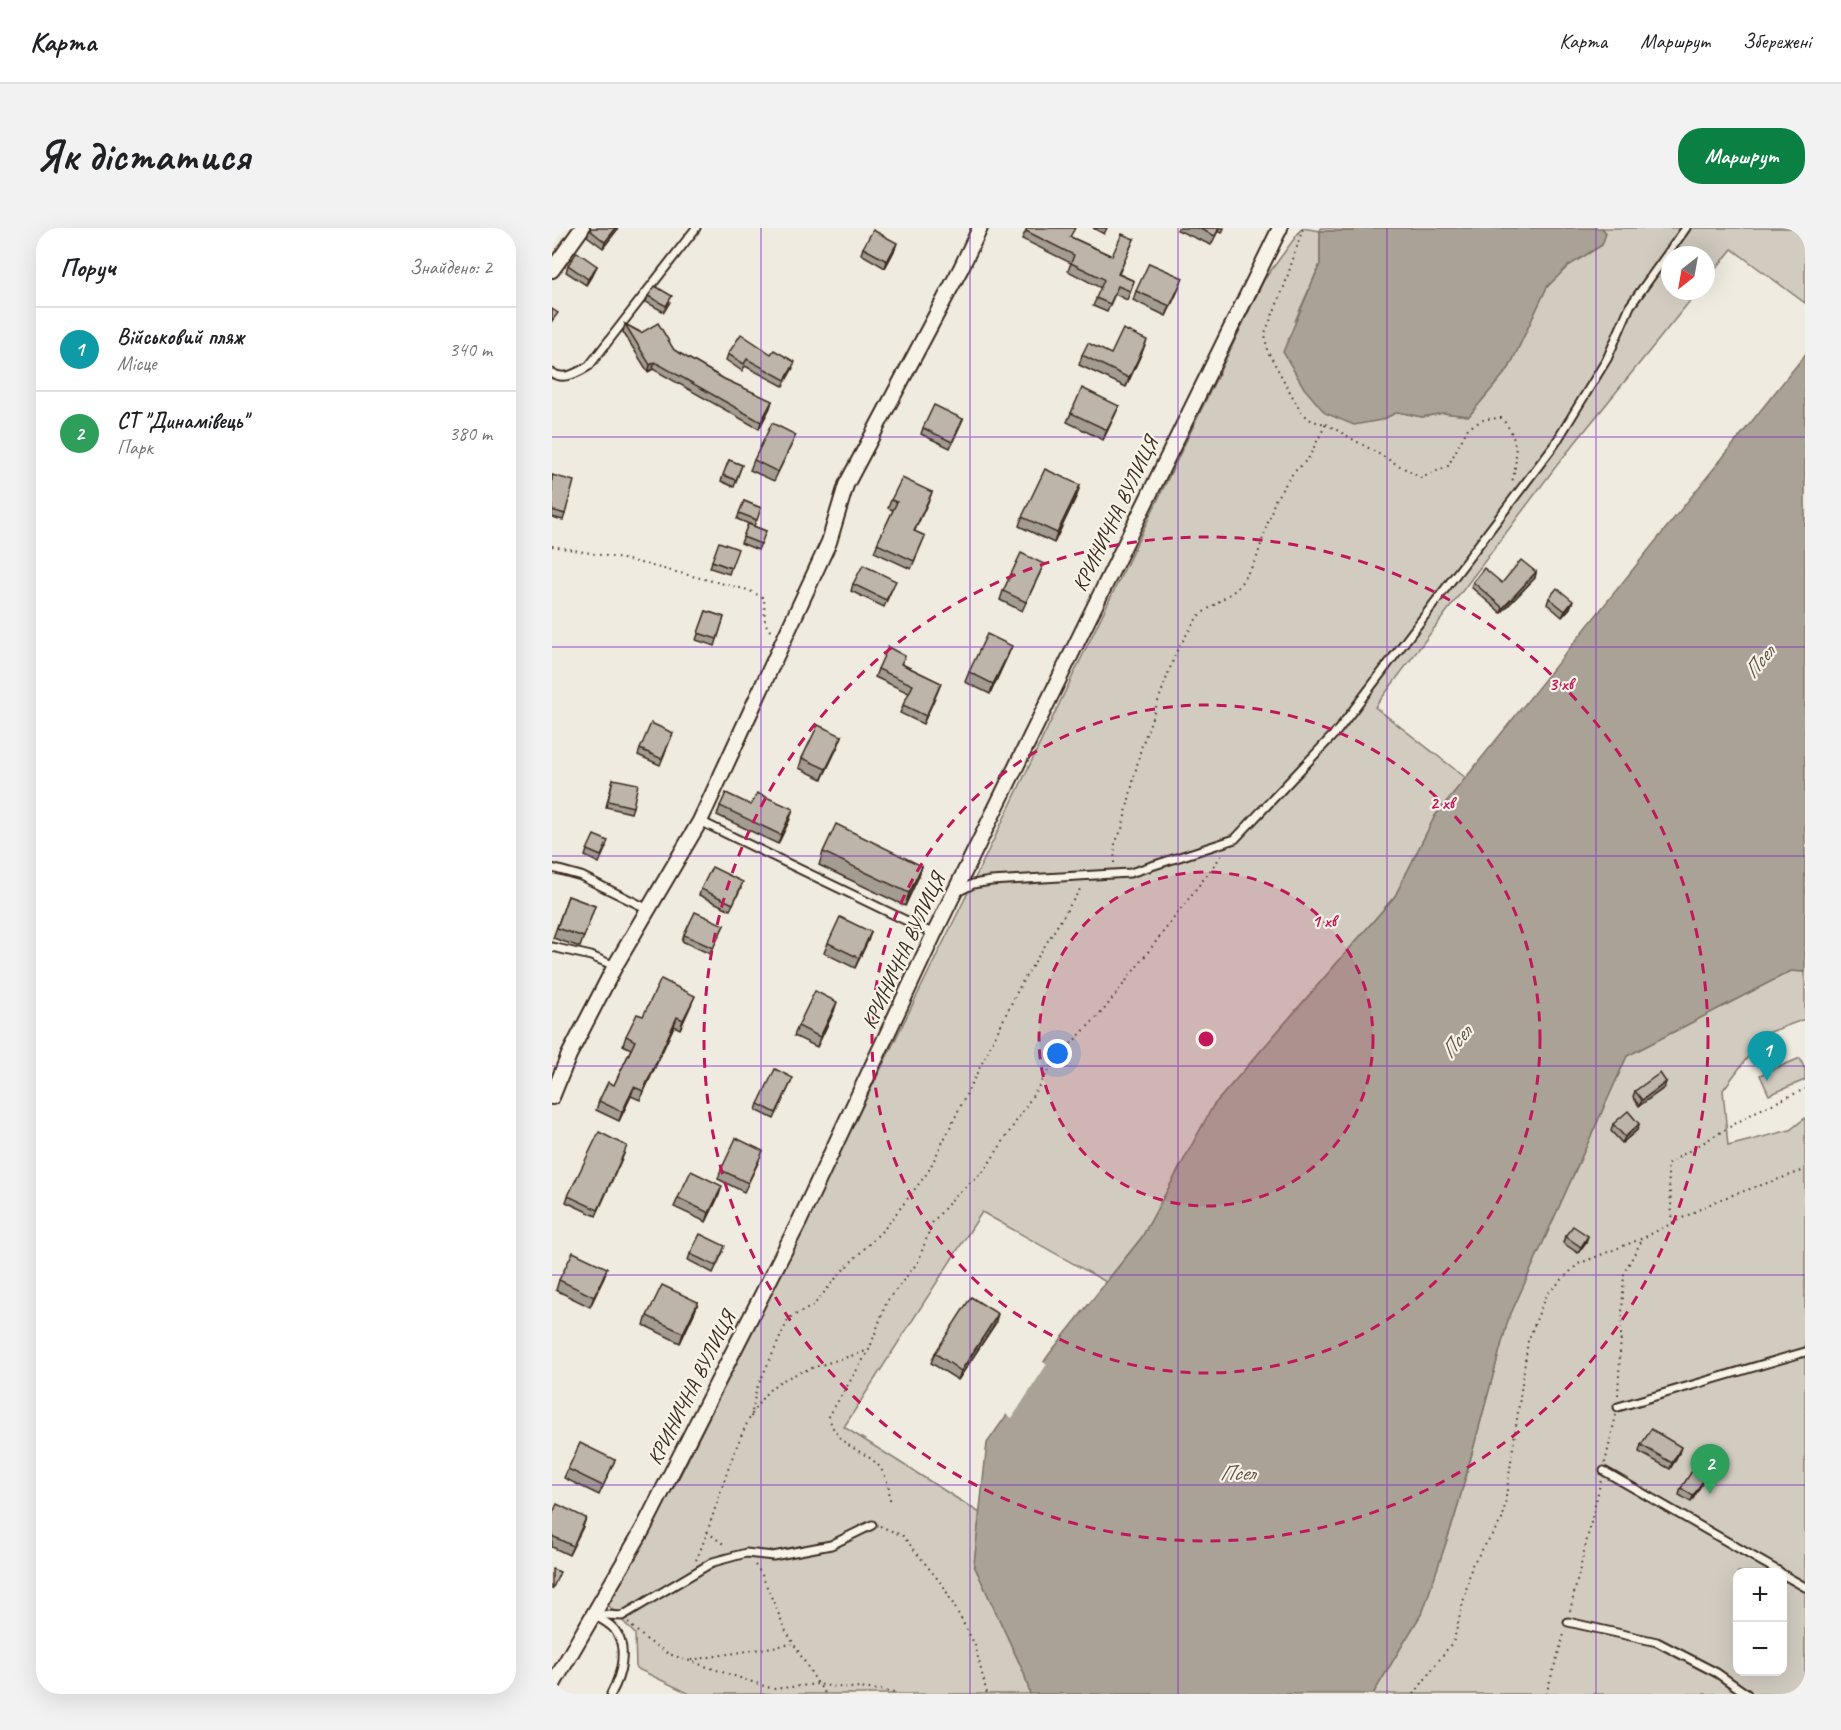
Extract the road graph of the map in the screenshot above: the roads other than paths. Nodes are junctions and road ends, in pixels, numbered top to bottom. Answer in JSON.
{"nodes":[{"id":1,"x":582,"y":228,"type":"edge"},
{"id":2,"x":696,"y":228,"type":"edge"},
{"id":3,"x":980,"y":228,"type":"edge"},
{"id":4,"x":1280,"y":228,"type":"edge"},
{"id":5,"x":1686,"y":228,"type":"edge"},
{"id":6,"x":552,"y":270,"type":"edge"},
{"id":7,"x":552,"y":373,"type":"edge"},
{"id":8,"x":700,"y":821,"type":"junction"},
{"id":9,"x":552,"y":868,"type":"edge"},
{"id":10,"x":954,"y":893,"type":"junction"},
{"id":11,"x":648,"y":909,"type":"junction"},
{"id":12,"x":934,"y":934,"type":"junction"},
{"id":13,"x":552,"y":947,"type":"edge"},
{"id":14,"x":615,"y":966,"type":"junction"},
{"id":15,"x":552,"y":1097,"type":"edge"},
{"id":16,"x":1805,"y":1352,"type":"edge"},
{"id":17,"x":1618,"y":1407,"type":"dead end"},
{"id":18,"x":1604,"y":1471,"type":"dead end"},
{"id":19,"x":872,"y":1525,"type":"road end"},
{"id":20,"x":1772,"y":1568,"type":"edge"},
{"id":21,"x":1787,"y":1576,"type":"edge"},
{"id":22,"x":1805,"y":1587,"type":"edge"},
{"id":23,"x":593,"y":1614,"type":"junction"},
{"id":24,"x":1568,"y":1622,"type":"dead end"},
{"id":25,"x":555,"y":1671,"type":"edge"},
{"id":26,"x":552,"y":1686,"type":"edge"},
{"id":27,"x":611,"y":1694,"type":"edge"},
{"id":28,"x":1747,"y":1694,"type":"edge"}],
"edges":[{"from":1,"to":6,"type":"street"},
{"from":2,"to":7,"type":"lane"},
{"from":3,"to":8,"type":"street"},
{"from":4,"to":10,"type":"street","name":"КРИНИЧНА ВУЛИЦЯ"},
{"from":5,"to":10,"type":"lane"},
{"from":8,"to":11,"type":"street"},
{"from":8,"to":12,"type":"lane"},
{"from":9,"to":11,"type":"lane"},
{"from":10,"to":12,"type":"street","name":"КРИНИЧНА ВУЛИЦЯ"},
{"from":11,"to":14,"type":"street"},
{"from":12,"to":23,"type":"street","name":"КРИНИЧНА ВУЛИЦЯ"},
{"from":13,"to":14,"type":"lane"},
{"from":14,"to":15,"type":"street"},
{"from":16,"to":17,"type":"lane"},
{"from":18,"to":20,"type":"lane"},
{"from":19,"to":23,"type":"lane"},
{"from":21,"to":22,"type":"lane"},
{"from":23,"to":25,"type":"street","name":"КРИНИЧНА ВУЛИЦЯ"},
{"from":23,"to":27,"type":"lane"},
{"from":24,"to":28,"type":"lane"},
{"from":25,"to":26,"type":"street","name":"КРИНИЧНА ВУЛИЦЯ"}]}
